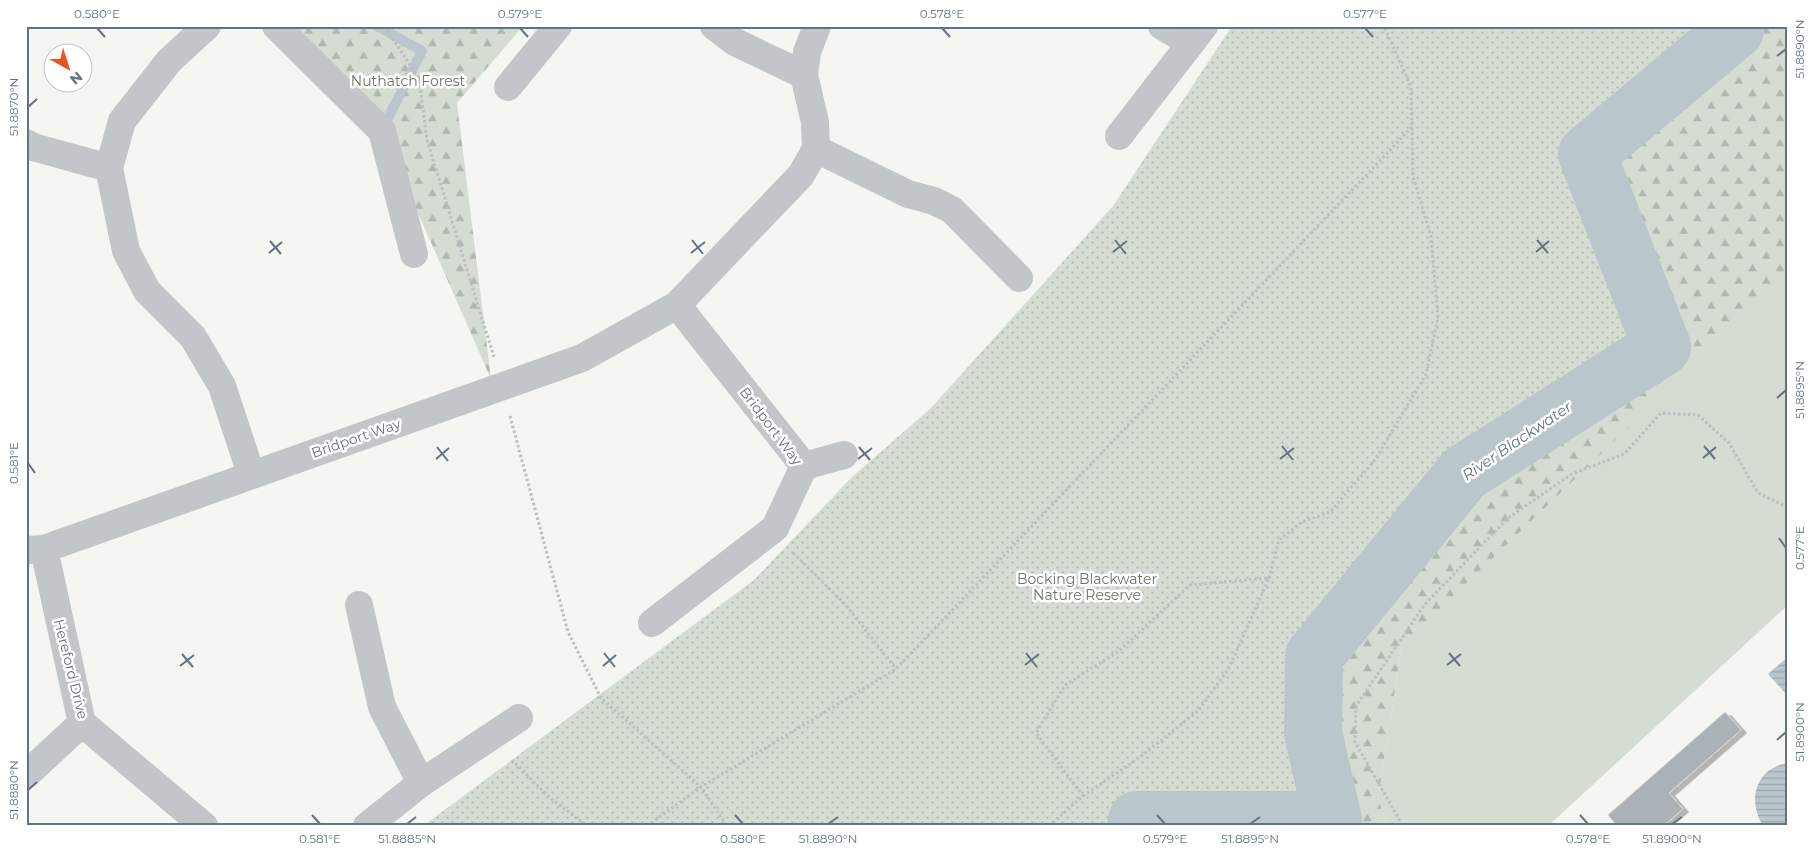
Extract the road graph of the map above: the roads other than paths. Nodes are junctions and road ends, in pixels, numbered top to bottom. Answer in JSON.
{"nodes":[{"id":1,"x":207,"y":26,"type":"edge"},
{"id":2,"x":276,"y":26,"type":"edge"},
{"id":3,"x":558,"y":26,"type":"edge"},
{"id":4,"x":714,"y":26,"type":"edge"},
{"id":5,"x":817,"y":26,"type":"edge"},
{"id":6,"x":1162,"y":26,"type":"edge"},
{"id":7,"x":1198,"y":35,"type":"edge"},
{"id":8,"x":804,"y":75,"type":"junction"},
{"id":9,"x":508,"y":87,"type":"dead end"},
{"id":10,"x":1119,"y":136,"type":"dead end"},
{"id":11,"x":26,"y":143,"type":"edge"},
{"id":12,"x":816,"y":149,"type":"junction"},
{"id":13,"x":109,"y":168,"type":"junction"},
{"id":14,"x":414,"y":254,"type":"dead end"},
{"id":15,"x":1019,"y":278,"type":"dead end"},
{"id":16,"x":677,"y":305,"type":"junction"},
{"id":17,"x":844,"y":455,"type":"dead end"},
{"id":18,"x":804,"y":466,"type":"junction"},
{"id":19,"x":251,"y":474,"type":"junction"},
{"id":20,"x":35,"y":549,"type":"edge"},
{"id":21,"x":359,"y":605,"type":"dead end"},
{"id":22,"x":652,"y":623,"type":"dead end"},
{"id":23,"x":519,"y":718,"type":"dead end"},
{"id":24,"x":82,"y":723,"type":"junction"},
{"id":25,"x":26,"y":775,"type":"edge"},
{"id":26,"x":421,"y":783,"type":"junction"},
{"id":27,"x":204,"y":826,"type":"edge"},
{"id":28,"x":367,"y":826,"type":"edge"}],
"edges":[{"from":1,"to":13,"type":"street"},
{"from":2,"to":14,"type":"street"},
{"from":3,"to":9,"type":"street"},
{"from":4,"to":8,"type":"street"},
{"from":5,"to":8,"type":"street"},
{"from":6,"to":7,"type":"street"},
{"from":7,"to":10,"type":"street"},
{"from":8,"to":12,"type":"street"},
{"from":11,"to":13,"type":"street"},
{"from":12,"to":15,"type":"street"},
{"from":12,"to":16,"type":"street","name":"Bridport Way"},
{"from":13,"to":19,"type":"street"},
{"from":16,"to":18,"type":"street","name":"Bridport Way"},
{"from":16,"to":19,"type":"street","name":"Bridport Way"},
{"from":17,"to":18,"type":"street"},
{"from":18,"to":22,"type":"street","name":"Bridport Way"},
{"from":19,"to":20,"type":"street","name":"Bridport Way"},
{"from":20,"to":24,"type":"street","name":"Hereford Drive"},
{"from":21,"to":26,"type":"street"},
{"from":23,"to":26,"type":"street"},
{"from":24,"to":25,"type":"street"},
{"from":24,"to":27,"type":"street","name":"Hereford Drive"},
{"from":26,"to":28,"type":"street"}]}
